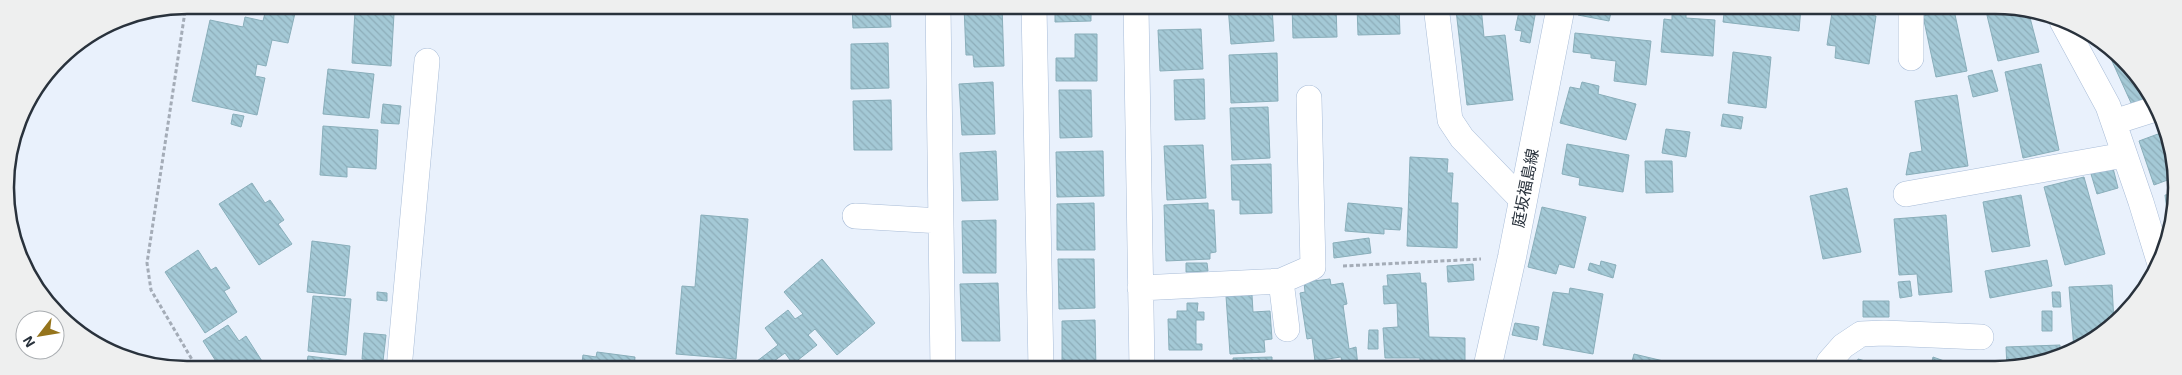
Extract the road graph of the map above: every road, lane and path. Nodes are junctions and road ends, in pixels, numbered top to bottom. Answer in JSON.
{"nodes":[{"id":1,"x":185,"y":14,"type":"edge"},
{"id":2,"x":938,"y":14,"type":"edge"},
{"id":3,"x":1034,"y":14,"type":"edge"},
{"id":4,"x":1136,"y":14,"type":"edge"},
{"id":5,"x":1437,"y":14,"type":"edge"},
{"id":6,"x":1559,"y":14,"type":"edge"},
{"id":7,"x":1911,"y":14,"type":"edge"},
{"id":8,"x":2067,"y":30,"type":"edge"},
{"id":9,"x":1911,"y":58,"type":"dead end"},
{"id":10,"x":427,"y":61,"type":"dead end"},
{"id":11,"x":1309,"y":98,"type":"dead end"},
{"id":12,"x":2150,"y":111,"type":"edge"},
{"id":13,"x":2114,"y":122,"type":"junction"},
{"id":14,"x":2124,"y":155,"type":"junction"},
{"id":15,"x":1906,"y":194,"type":"dead end"},
{"id":16,"x":1523,"y":201,"type":"junction"},
{"id":17,"x":855,"y":216,"type":"dead end"},
{"id":18,"x":941,"y":221,"type":"junction"},
{"id":19,"x":2158,"y":245,"type":"edge"},
{"id":20,"x":1512,"y":258,"type":"junction"},
{"id":21,"x":1313,"y":267,"type":"junction"},
{"id":22,"x":1281,"y":281,"type":"junction"},
{"id":23,"x":1140,"y":288,"type":"junction"},
{"id":24,"x":1287,"y":329,"type":"dead end"},
{"id":25,"x":1981,"y":337,"type":"dead end"},
{"id":26,"x":193,"y":361,"type":"edge"},
{"id":27,"x":399,"y":361,"type":"edge"},
{"id":28,"x":943,"y":361,"type":"edge"},
{"id":29,"x":1042,"y":361,"type":"edge"},
{"id":30,"x":1142,"y":361,"type":"edge"},
{"id":31,"x":1489,"y":361,"type":"edge"},
{"id":32,"x":1829,"y":361,"type":"edge"}],
"edges":[{"from":1,"to":26,"type":"path"},
{"from":2,"to":18,"type":"street"},
{"from":3,"to":29,"type":"street"},
{"from":4,"to":23,"type":"street"},
{"from":5,"to":16,"type":"street"},
{"from":6,"to":16,"type":"main road","name":"庭坂福島線"},
{"from":7,"to":9,"type":"street"},
{"from":8,"to":13,"type":"street"},
{"from":10,"to":27,"type":"street"},
{"from":11,"to":21,"type":"street"},
{"from":12,"to":13,"type":"street"},
{"from":13,"to":14,"type":"street"},
{"from":14,"to":15,"type":"street"},
{"from":14,"to":19,"type":"street"},
{"from":16,"to":20,"type":"main road","name":"庭坂福島線"},
{"from":17,"to":18,"type":"street"},
{"from":18,"to":28,"type":"street"},
{"from":20,"to":21,"type":"path"},
{"from":20,"to":31,"type":"main road","name":"庭坂福島線"},
{"from":21,"to":22,"type":"street"},
{"from":22,"to":23,"type":"street"},
{"from":22,"to":24,"type":"street"},
{"from":23,"to":30,"type":"street"},
{"from":25,"to":32,"type":"street"}]}
